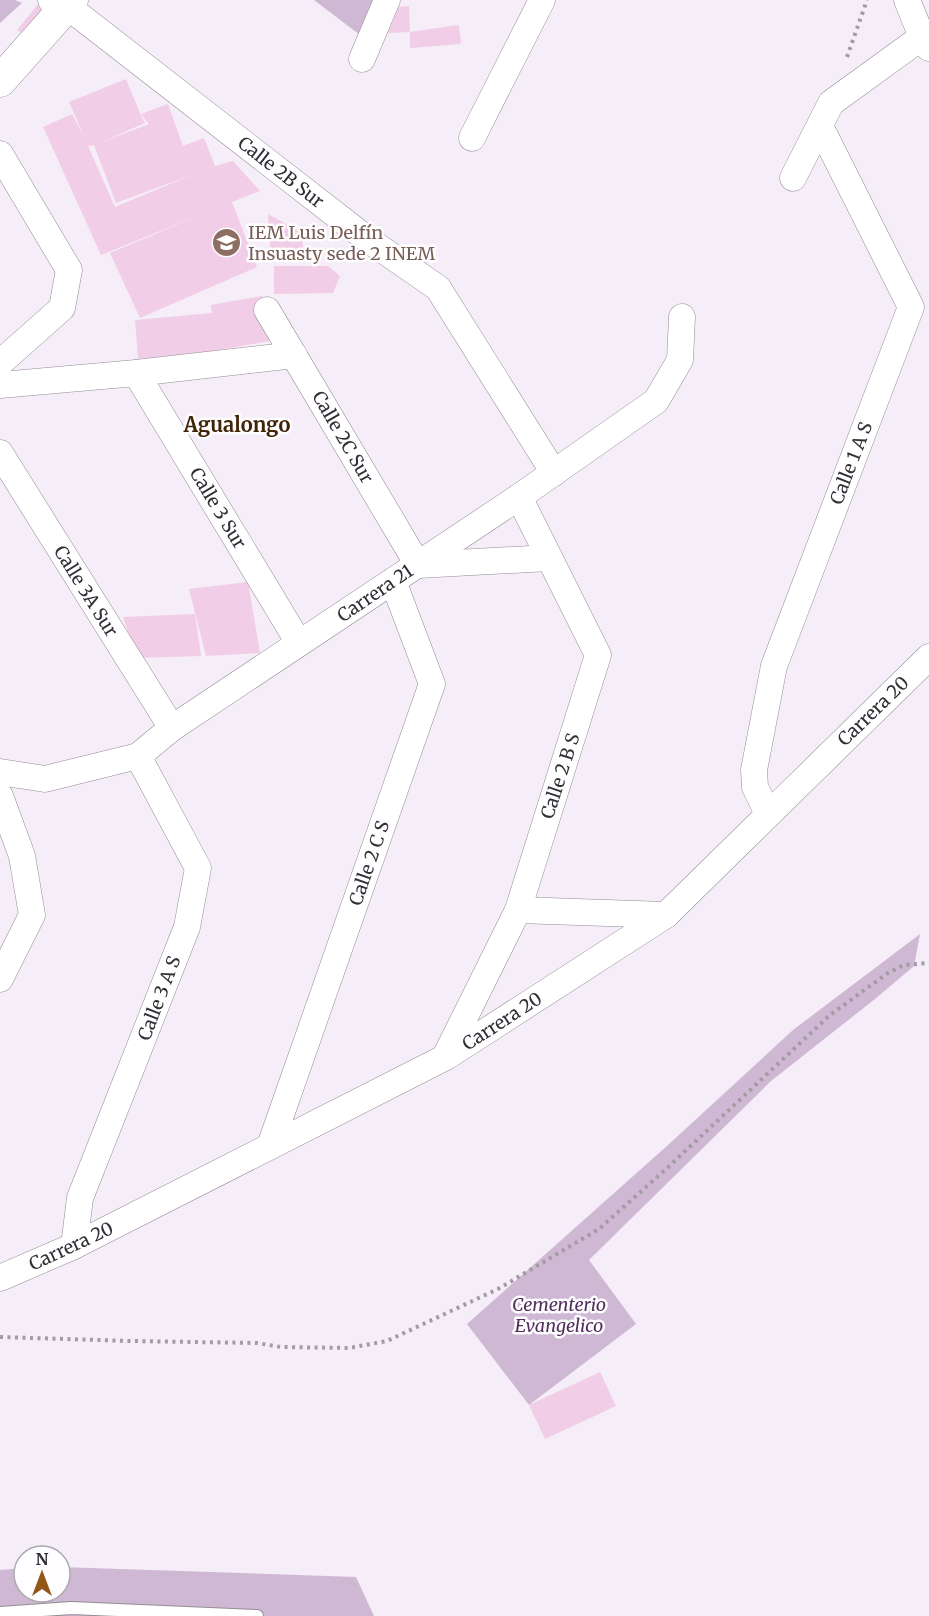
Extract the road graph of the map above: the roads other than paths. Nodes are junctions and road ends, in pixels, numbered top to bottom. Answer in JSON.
{"nodes":[{"id":1,"x":387,"y":0,"type":"edge"},
{"id":2,"x":542,"y":0,"type":"edge"},
{"id":3,"x":908,"y":0,"type":"edge"},
{"id":4,"x":63,"y":2,"type":"edge"},
{"id":5,"x":926,"y":43,"type":"edge"},
{"id":6,"x":362,"y":59,"type":"dead end"},
{"id":7,"x":0,"y":81,"type":"edge"},
{"id":8,"x":820,"y":126,"type":"junction"},
{"id":9,"x":472,"y":138,"type":"dead end"},
{"id":10,"x":0,"y":154,"type":"edge"},
{"id":11,"x":793,"y":178,"type":"dead end"},
{"id":12,"x":267,"y":310,"type":"dead end"},
{"id":13,"x":682,"y":317,"type":"dead end"},
{"id":14,"x":294,"y":355,"type":"junction"},
{"id":15,"x":0,"y":363,"type":"edge"},
{"id":16,"x":136,"y":373,"type":"junction"},
{"id":17,"x":0,"y":385,"type":"edge"},
{"id":18,"x":0,"y":453,"type":"edge"},
{"id":19,"x":554,"y":473,"type":"junction"},
{"id":20,"x":519,"y":497,"type":"junction"},
{"id":21,"x":549,"y":558,"type":"junction"},
{"id":22,"x":418,"y":565,"type":"junction"},
{"id":23,"x":393,"y":581,"type":"junction"},
{"id":24,"x":299,"y":643,"type":"junction"},
{"id":25,"x":929,"y":657,"type":"edge"},
{"id":26,"x":171,"y":728,"type":"junction"},
{"id":27,"x":138,"y":756,"type":"junction"},
{"id":28,"x":0,"y":772,"type":"edge"},
{"id":29,"x":0,"y":796,"type":"edge"},
{"id":30,"x":768,"y":814,"type":"junction"},
{"id":31,"x":518,"y":910,"type":"junction"},
{"id":32,"x":666,"y":915,"type":"junction"},
{"id":33,"x":0,"y":979,"type":"edge"},
{"id":34,"x":446,"y":1057,"type":"junction"},
{"id":35,"x":270,"y":1146,"type":"junction"},
{"id":36,"x":74,"y":1246,"type":"junction"},
{"id":37,"x":0,"y":1278,"type":"edge"},
{"id":38,"x":0,"y":1613,"type":"edge"},
{"id":39,"x":257,"y":1616,"type":"edge"}],
"edges":[{"from":1,"to":6,"type":"street"},
{"from":2,"to":9,"type":"street"},
{"from":3,"to":5,"type":"street"},
{"from":4,"to":7,"type":"street"},
{"from":4,"to":19,"type":"street","name":"Calle 2B Sur"},
{"from":5,"to":8,"type":"street"},
{"from":8,"to":11,"type":"street"},
{"from":8,"to":30,"type":"street","name":"Calle 1 A S"},
{"from":10,"to":15,"type":"street"},
{"from":12,"to":14,"type":"street","name":"Calle 2C Sur"},
{"from":13,"to":19,"type":"street","name":"Carrera 21"},
{"from":14,"to":16,"type":"street"},
{"from":14,"to":22,"type":"street","name":"Calle 2C Sur"},
{"from":16,"to":17,"type":"street"},
{"from":16,"to":24,"type":"street","name":"Calle 3 Sur"},
{"from":18,"to":26,"type":"street","name":"Calle 3A Sur"},
{"from":19,"to":20,"type":"street","name":"Carrera 21"},
{"from":20,"to":21,"type":"street","name":"Calle 2 B S"},
{"from":20,"to":22,"type":"street","name":"Carrera 21"},
{"from":21,"to":22,"type":"street"},
{"from":21,"to":31,"type":"street","name":"Calle 2 B S"},
{"from":22,"to":23,"type":"street","name":"Carrera 21"},
{"from":23,"to":24,"type":"street","name":"Carrera 21"},
{"from":23,"to":35,"type":"street","name":"Calle 2 C S"},
{"from":24,"to":26,"type":"street","name":"Carrera 21"},
{"from":25,"to":30,"type":"street","name":"Carrera 20"},
{"from":26,"to":27,"type":"street","name":"Carrera 21"},
{"from":27,"to":28,"type":"street","name":"Carrera 21"},
{"from":27,"to":36,"type":"street","name":"Calle 3 A S"},
{"from":29,"to":33,"type":"street"},
{"from":30,"to":32,"type":"street","name":"Carrera 20"},
{"from":31,"to":32,"type":"street"},
{"from":31,"to":34,"type":"street","name":"Calle 2 B S"},
{"from":32,"to":34,"type":"street","name":"Carrera 20"},
{"from":34,"to":35,"type":"street","name":"Carrera 20"},
{"from":35,"to":36,"type":"street","name":"Carrera 20"},
{"from":36,"to":37,"type":"street","name":"Carrera 20"},
{"from":38,"to":39,"type":"lane"}]}
